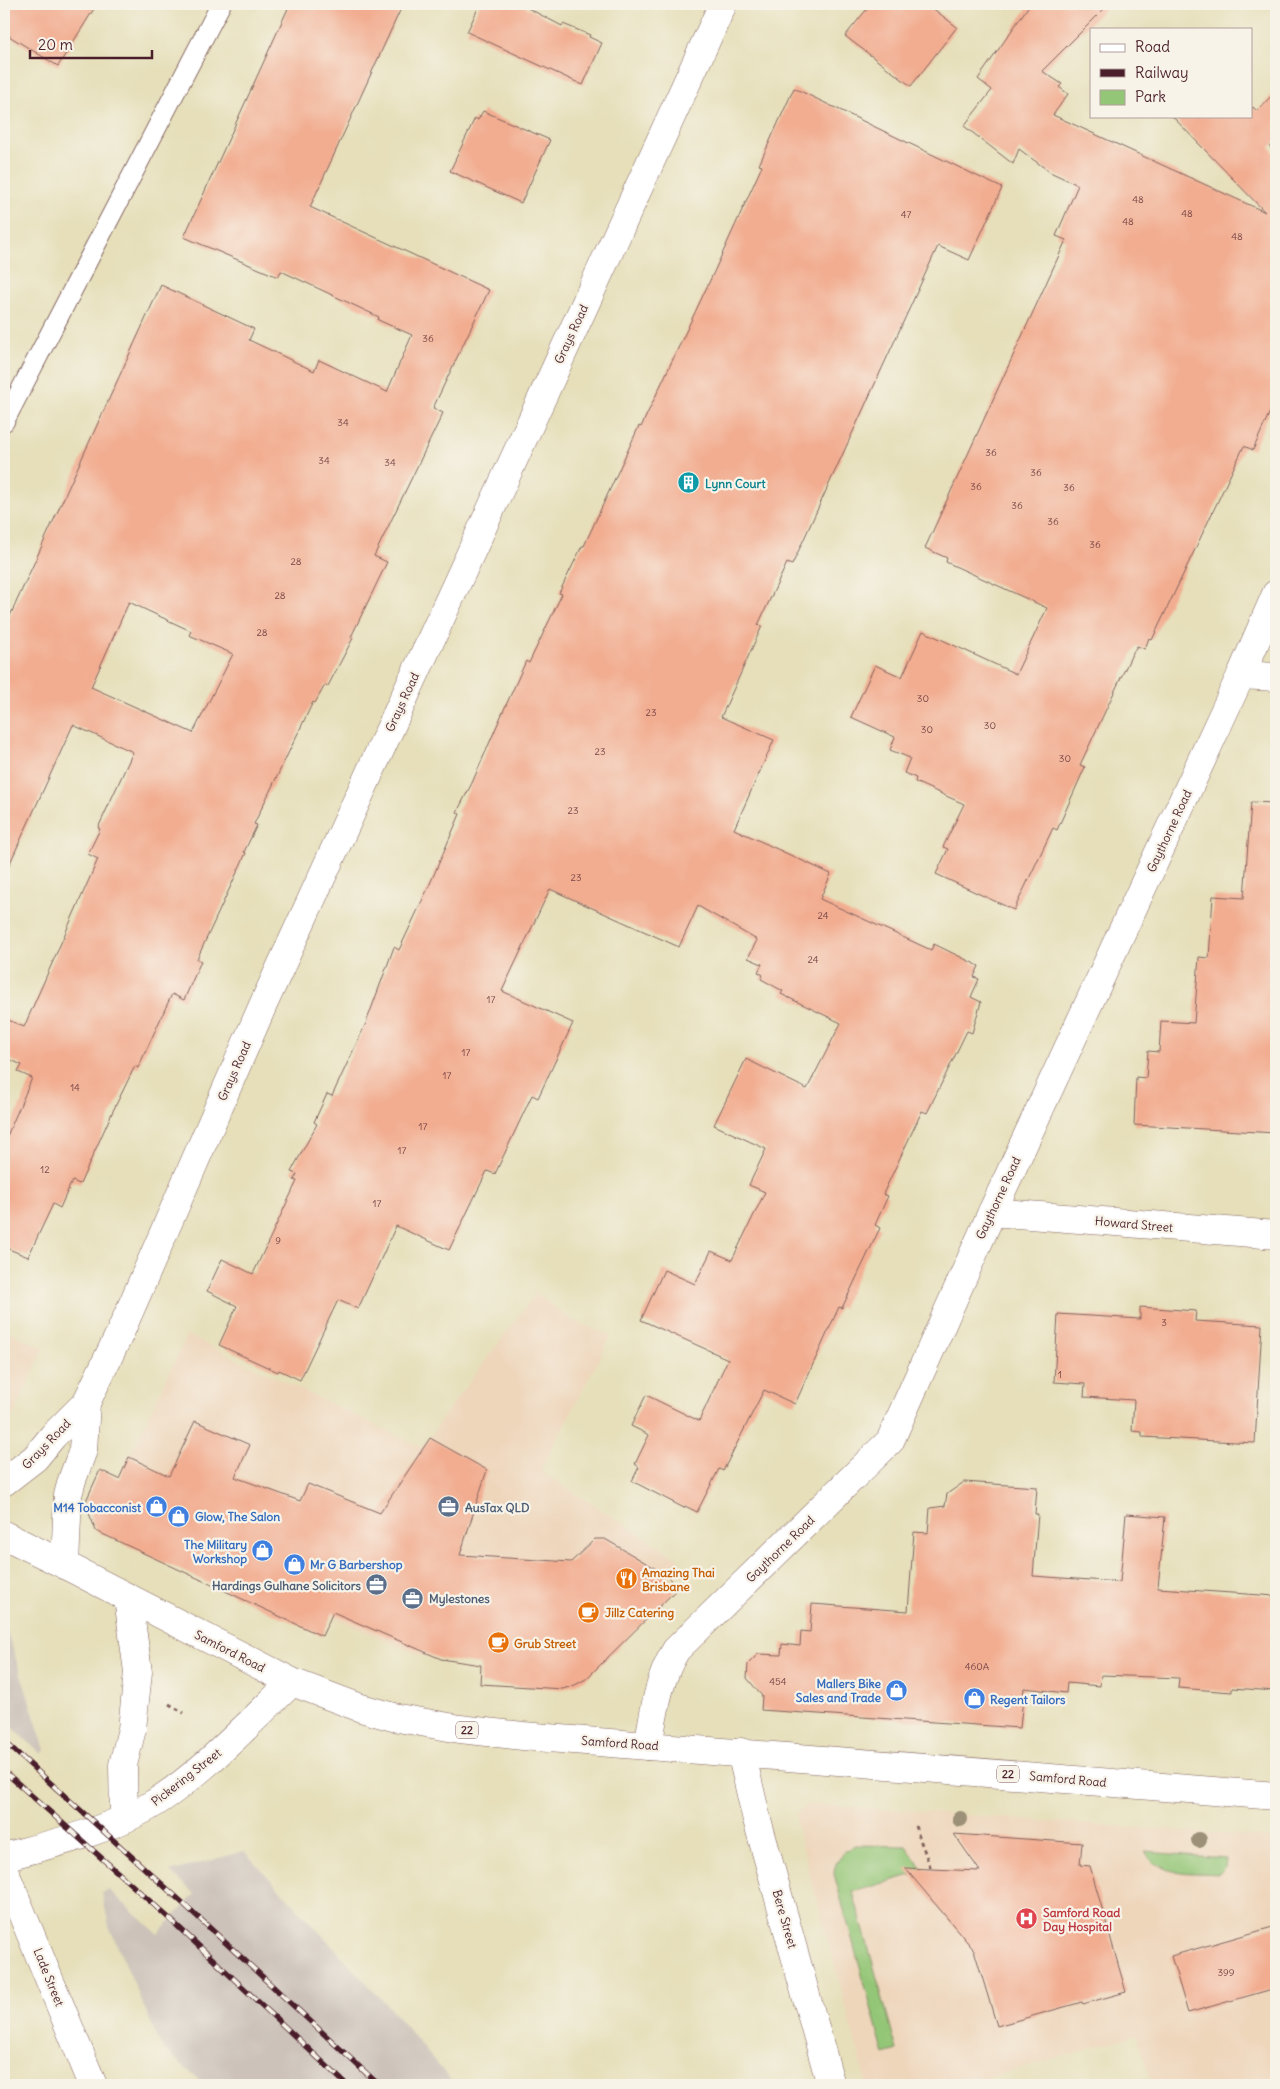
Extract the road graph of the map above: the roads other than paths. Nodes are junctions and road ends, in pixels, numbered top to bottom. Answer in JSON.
{"nodes":[{"id":1,"x":221,"y":4,"type":"edge"},
{"id":2,"x":723,"y":4,"type":"edge"},
{"id":3,"x":4,"y":422,"type":"edge"},
{"id":4,"x":1276,"y":594,"type":"edge"},
{"id":5,"x":1241,"y":675,"type":"junction"},
{"id":6,"x":1276,"y":678,"type":"edge"},
{"id":7,"x":992,"y":1212,"type":"junction"},
{"id":8,"x":1276,"y":1235,"type":"edge"},
{"id":9,"x":86,"y":1403,"type":"junction"},
{"id":10,"x":4,"y":1482,"type":"edge"},
{"id":11,"x":4,"y":1535,"type":"edge"},
{"id":12,"x":65,"y":1565,"type":"junction"},
{"id":13,"x":128,"y":1598,"type":"junction"},
{"id":14,"x":292,"y":1682,"type":"junction"},
{"id":15,"x":648,"y":1746,"type":"junction"},
{"id":16,"x":741,"y":1752,"type":"junction"},
{"id":17,"x":1276,"y":1796,"type":"edge"},
{"id":18,"x":124,"y":1818,"type":"junction"},
{"id":19,"x":4,"y":1857,"type":"edge"},
{"id":20,"x":4,"y":1870,"type":"edge"},
{"id":21,"x":93,"y":2085,"type":"edge"},
{"id":22,"x":831,"y":2085,"type":"edge"}],
"edges":[{"from":1,"to":3,"type":"lane"},
{"from":2,"to":9,"type":"street","name":"Grays Road"},
{"from":4,"to":5,"type":"street","name":"Gaythorne Road"},
{"from":5,"to":6,"type":"street"},
{"from":5,"to":7,"type":"street","name":"Gaythorne Road"},
{"from":7,"to":8,"type":"street","name":"Howard Street"},
{"from":7,"to":15,"type":"street","name":"Gaythorne Road"},
{"from":9,"to":10,"type":"street","name":"Grays Road"},
{"from":9,"to":12,"type":"street","name":"Grays Road"},
{"from":11,"to":12,"type":"street","name":"Samford Road","number":"22"},
{"from":12,"to":13,"type":"street","name":"Samford Road","number":"22"},
{"from":13,"to":14,"type":"street","name":"Samford Road","number":"22"},
{"from":13,"to":18,"type":"street"},
{"from":14,"to":15,"type":"street","name":"Samford Road","number":"22"},
{"from":14,"to":18,"type":"street","name":"Pickering Street"},
{"from":15,"to":16,"type":"street","name":"Samford Road","number":"22"},
{"from":16,"to":17,"type":"street","name":"Samford Road","number":"22"},
{"from":16,"to":22,"type":"street","name":"Bere Street"},
{"from":18,"to":19,"type":"street","name":"Pickering Street"},
{"from":20,"to":21,"type":"street","name":"Lade Street"}]}
